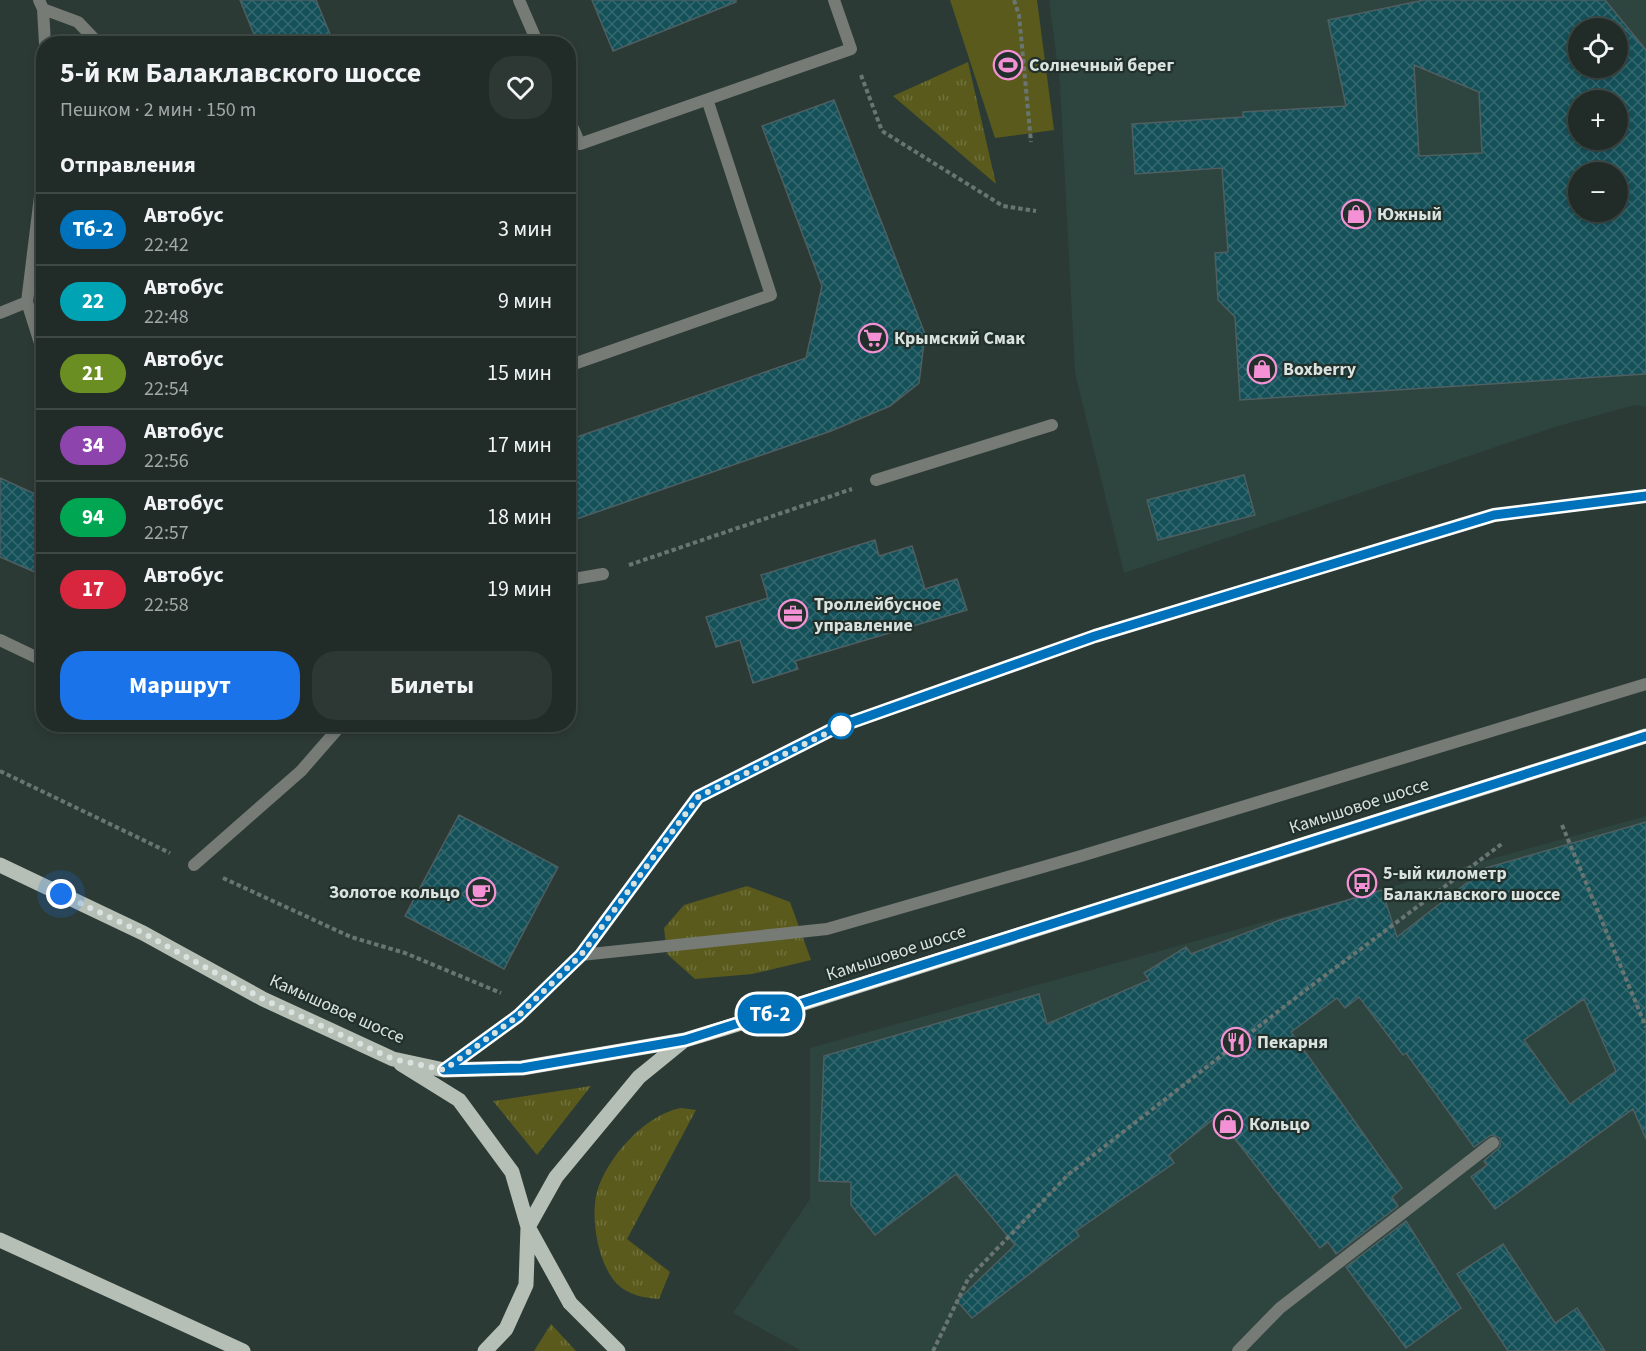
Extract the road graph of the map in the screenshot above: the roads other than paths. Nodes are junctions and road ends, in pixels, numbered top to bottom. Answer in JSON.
{"nodes":[{"id":1,"x":519,"y":0,"type":"edge"},
{"id":2,"x":834,"y":0,"type":"edge"},
{"id":3,"x":41,"y":5,"type":"edge"},
{"id":4,"x":44,"y":36,"type":"edge"},
{"id":5,"x":91,"y":36,"type":"edge"},
{"id":6,"x":535,"y":36,"type":"edge"},
{"id":7,"x":708,"y":102,"type":"junction"},
{"id":8,"x":576,"y":135,"type":"edge"},
{"id":9,"x":36,"y":229,"type":"edge"},
{"id":10,"x":27,"y":302,"type":"junction"},
{"id":11,"x":0,"y":313,"type":"edge"},
{"id":12,"x":36,"y":331,"type":"edge"},
{"id":13,"x":576,"y":363,"type":"edge"},
{"id":14,"x":1052,"y":424,"type":"dead end"},
{"id":15,"x":876,"y":480,"type":"road end"},
{"id":16,"x":1646,"y":496,"type":"edge"},
{"id":17,"x":603,"y":574,"type":"road end"},
{"id":18,"x":576,"y":579,"type":"edge"},
{"id":19,"x":0,"y":640,"type":"edge"},
{"id":20,"x":36,"y":657,"type":"edge"},
{"id":21,"x":1646,"y":684,"type":"edge"},
{"id":22,"x":335,"y":732,"type":"edge"},
{"id":23,"x":1646,"y":736,"type":"edge"},
{"id":24,"x":0,"y":865,"type":"edge"},
{"id":25,"x":194,"y":865,"type":"road end"},
{"id":26,"x":581,"y":955,"type":"junction"},
{"id":27,"x":685,"y":1040,"type":"junction"},
{"id":28,"x":393,"y":1059,"type":"junction"},
{"id":29,"x":444,"y":1070,"type":"junction"},
{"id":30,"x":1493,"y":1143,"type":"dead end"},
{"id":31,"x":528,"y":1227,"type":"junction"},
{"id":32,"x":0,"y":1240,"type":"edge"},
{"id":33,"x":243,"y":1351,"type":"edge"},
{"id":34,"x":485,"y":1351,"type":"edge"},
{"id":35,"x":618,"y":1351,"type":"edge"},
{"id":36,"x":1239,"y":1351,"type":"edge"}],
"edges":[{"from":1,"to":6,"type":"lane"},
{"from":2,"to":7,"type":"lane"},
{"from":3,"to":4,"type":"lane"},
{"from":3,"to":5,"type":"lane"},
{"from":7,"to":8,"type":"lane"},
{"from":7,"to":13,"type":"lane"},
{"from":9,"to":10,"type":"lane"},
{"from":10,"to":11,"type":"lane"},
{"from":10,"to":12,"type":"lane"},
{"from":14,"to":15,"type":"lane"},
{"from":16,"to":26,"type":"lane"},
{"from":17,"to":18,"type":"lane"},
{"from":19,"to":20,"type":"lane"},
{"from":21,"to":26,"type":"lane"},
{"from":22,"to":25,"type":"lane"},
{"from":23,"to":27,"type":"main road","name":"Камышовое шоссе"},
{"from":24,"to":28,"type":"main road","name":"Камышовое шоссе"},
{"from":26,"to":29,"type":"lane"},
{"from":27,"to":29,"type":"main road","name":"Камышовое шоссе"},
{"from":27,"to":31,"type":"main road"},
{"from":28,"to":29,"type":"main road","name":"Камышовое шоссе"},
{"from":28,"to":31,"type":"main road"},
{"from":30,"to":36,"type":"lane"},
{"from":31,"to":34,"type":"main road"},
{"from":31,"to":35,"type":"main road"},
{"from":32,"to":33,"type":"main road"}]}
